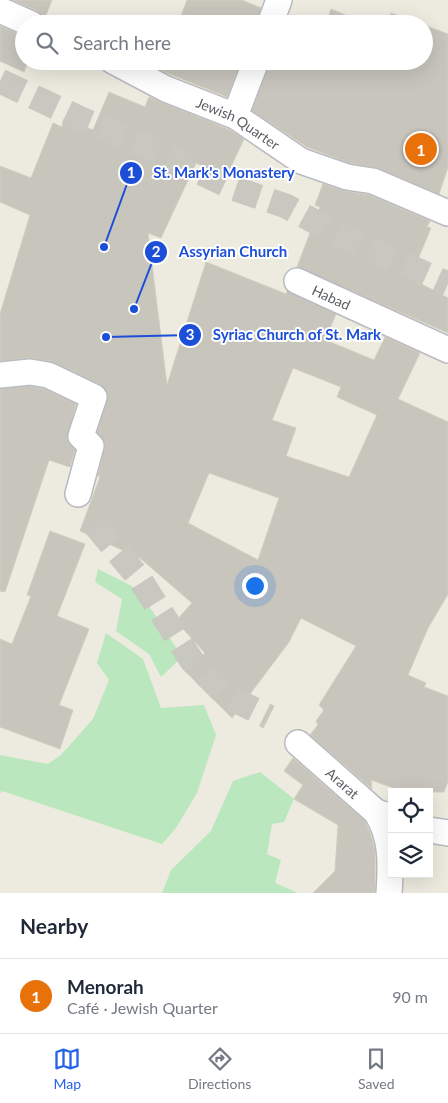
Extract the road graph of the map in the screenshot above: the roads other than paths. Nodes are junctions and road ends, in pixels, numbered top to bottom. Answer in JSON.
{"nodes":[{"id":1,"x":279,"y":0,"type":"edge"},
{"id":2,"x":0,"y":10,"type":"edge"},
{"id":3,"x":273,"y":15,"type":"edge"},
{"id":4,"x":15,"y":17,"type":"edge"},
{"id":5,"x":130,"y":70,"type":"edge"},
{"id":6,"x":252,"y":70,"type":"edge"},
{"id":7,"x":234,"y":116,"type":"junction"},
{"id":8,"x":448,"y":213,"type":"edge"},
{"id":9,"x":297,"y":281,"type":"dead end"},
{"id":10,"x":448,"y":350,"type":"edge"},
{"id":11,"x":0,"y":375,"type":"edge"},
{"id":12,"x":78,"y":494,"type":"dead end"},
{"id":13,"x":298,"y":743,"type":"dead end"},
{"id":14,"x":384,"y":814,"type":"edge"},
{"id":15,"x":433,"y":831,"type":"edge"},
{"id":16,"x":448,"y":834,"type":"edge"},
{"id":17,"x":389,"y":893,"type":"edge"}],
"edges":[{"from":1,"to":3,"type":"street"},
{"from":2,"to":4,"type":"street"},
{"from":5,"to":7,"type":"street","name":"Jewish Quarter"},
{"from":6,"to":7,"type":"street"},
{"from":7,"to":8,"type":"street","name":"Jewish Quarter"},
{"from":9,"to":10,"type":"street","name":"Habad"},
{"from":11,"to":12,"type":"street"},
{"from":13,"to":14,"type":"street","name":"Ararat"},
{"from":14,"to":17,"type":"street"},
{"from":15,"to":16,"type":"street"}]}
